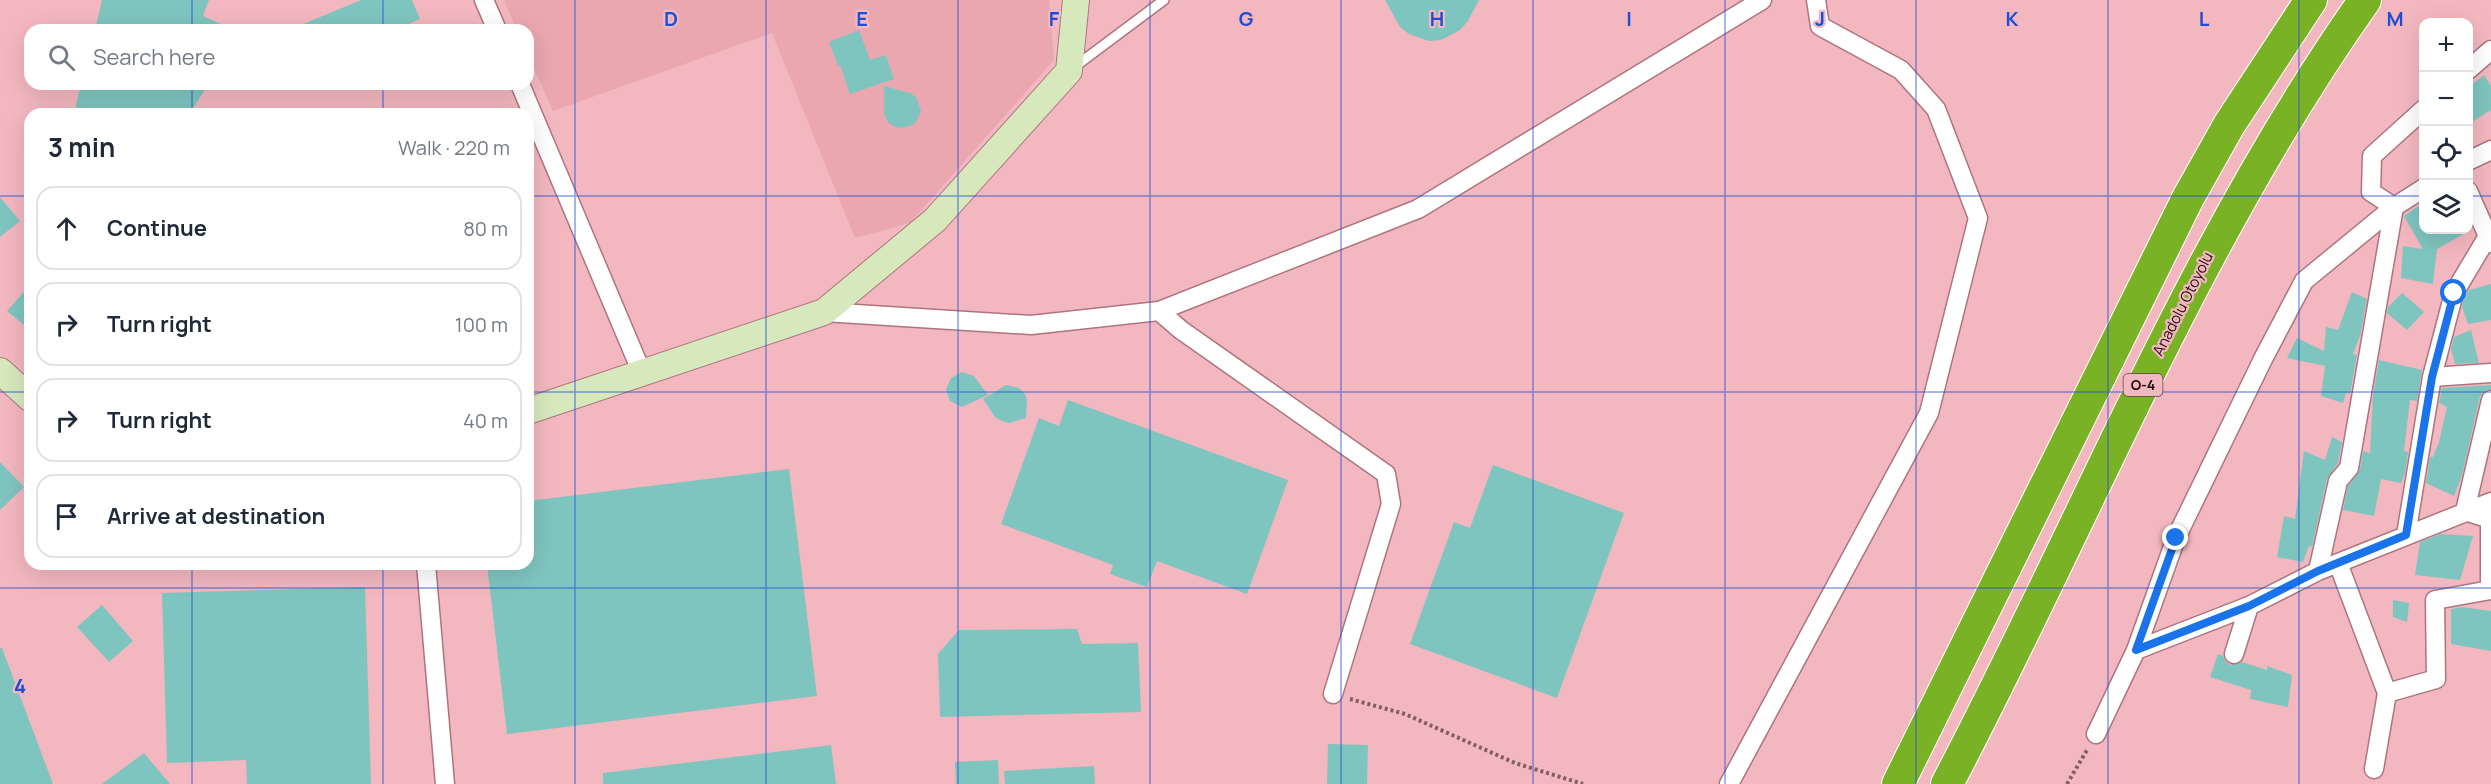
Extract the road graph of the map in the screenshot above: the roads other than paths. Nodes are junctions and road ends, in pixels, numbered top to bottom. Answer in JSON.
{"nodes":[{"id":1,"x":484,"y":0,"type":"edge"},
{"id":2,"x":1076,"y":0,"type":"edge"},
{"id":3,"x":1164,"y":0,"type":"edge"},
{"id":4,"x":1762,"y":0,"type":"edge"},
{"id":5,"x":1816,"y":0,"type":"edge"},
{"id":6,"x":2311,"y":0,"type":"edge"},
{"id":7,"x":2365,"y":0,"type":"edge"},
{"id":8,"x":494,"y":24,"type":"edge"},
{"id":9,"x":2491,"y":50,"type":"edge"},
{"id":10,"x":2473,"y":66,"type":"edge"},
{"id":11,"x":1069,"y":71,"type":"junction"},
{"id":12,"x":523,"y":90,"type":"edge"},
{"id":13,"x":530,"y":108,"type":"edge"},
{"id":14,"x":2419,"y":114,"type":"edge"},
{"id":15,"x":534,"y":117,"type":"edge"},
{"id":16,"x":2491,"y":150,"type":"edge"},
{"id":17,"x":2473,"y":159,"type":"edge"},
{"id":18,"x":2419,"y":191,"type":"edge"},
{"id":19,"x":2473,"y":201,"type":"edge"},
{"id":20,"x":2394,"y":207,"type":"junction"},
{"id":21,"x":2489,"y":239,"type":"edge"},
{"id":22,"x":1159,"y":311,"type":"junction"},
{"id":23,"x":824,"y":312,"type":"junction"},
{"id":24,"x":0,"y":371,"type":"edge"},
{"id":25,"x":642,"y":373,"type":"junction"},
{"id":26,"x":2491,"y":373,"type":"edge"},
{"id":27,"x":2432,"y":377,"type":"junction"},
{"id":28,"x":24,"y":393,"type":"edge"},
{"id":29,"x":2491,"y":400,"type":"edge"},
{"id":30,"x":534,"y":409,"type":"edge"},
{"id":31,"x":2491,"y":502,"type":"edge"},
{"id":32,"x":2465,"y":511,"type":"junction"},
{"id":33,"x":2406,"y":535,"type":"junction"},
{"id":34,"x":2338,"y":563,"type":"junction"},
{"id":35,"x":427,"y":570,"type":"edge"},
{"id":36,"x":2318,"y":571,"type":"junction"},
{"id":37,"x":2249,"y":606,"type":"junction"},
{"id":38,"x":2136,"y":650,"type":"junction"},
{"id":39,"x":2234,"y":654,"type":"dead end"},
{"id":40,"x":2387,"y":693,"type":"junction"},
{"id":41,"x":1333,"y":694,"type":"road end"},
{"id":42,"x":2096,"y":734,"type":"road end"},
{"id":43,"x":2374,"y":769,"type":"dead end"},
{"id":44,"x":445,"y":784,"type":"edge"},
{"id":45,"x":1729,"y":784,"type":"edge"},
{"id":46,"x":1898,"y":784,"type":"edge"},
{"id":47,"x":1947,"y":784,"type":"edge"}],
"edges":[{"from":1,"to":8,"type":"street"},
{"from":2,"to":11,"type":"street"},
{"from":3,"to":11,"type":"lane"},
{"from":4,"to":22,"type":"street"},
{"from":5,"to":45,"type":"street"},
{"from":6,"to":46,"type":"highway","number":"O-4"},
{"from":7,"to":47,"type":"highway","name":"Anadolu Otoyolu","number":"O-4"},
{"from":9,"to":10,"type":"street"},
{"from":11,"to":23,"type":"street"},
{"from":12,"to":13,"type":"street"},
{"from":14,"to":20,"type":"street"},
{"from":15,"to":25,"type":"street"},
{"from":16,"to":17,"type":"street"},
{"from":18,"to":20,"type":"street"},
{"from":19,"to":21,"type":"street"},
{"from":20,"to":36,"type":"street"},
{"from":20,"to":38,"type":"street"},
{"from":21,"to":27,"type":"street"},
{"from":22,"to":23,"type":"street"},
{"from":22,"to":41,"type":"street"},
{"from":23,"to":25,"type":"street"},
{"from":24,"to":28,"type":"street"},
{"from":25,"to":30,"type":"street"},
{"from":26,"to":27,"type":"street"},
{"from":27,"to":33,"type":"street"},
{"from":29,"to":32,"type":"street"},
{"from":31,"to":32,"type":"street"},
{"from":32,"to":33,"type":"street"},
{"from":32,"to":40,"type":"street"},
{"from":33,"to":34,"type":"street"},
{"from":34,"to":36,"type":"street"},
{"from":34,"to":40,"type":"street"},
{"from":35,"to":44,"type":"street"},
{"from":36,"to":37,"type":"street"},
{"from":37,"to":38,"type":"street"},
{"from":37,"to":39,"type":"street"},
{"from":38,"to":42,"type":"street"},
{"from":40,"to":43,"type":"street"}]}
